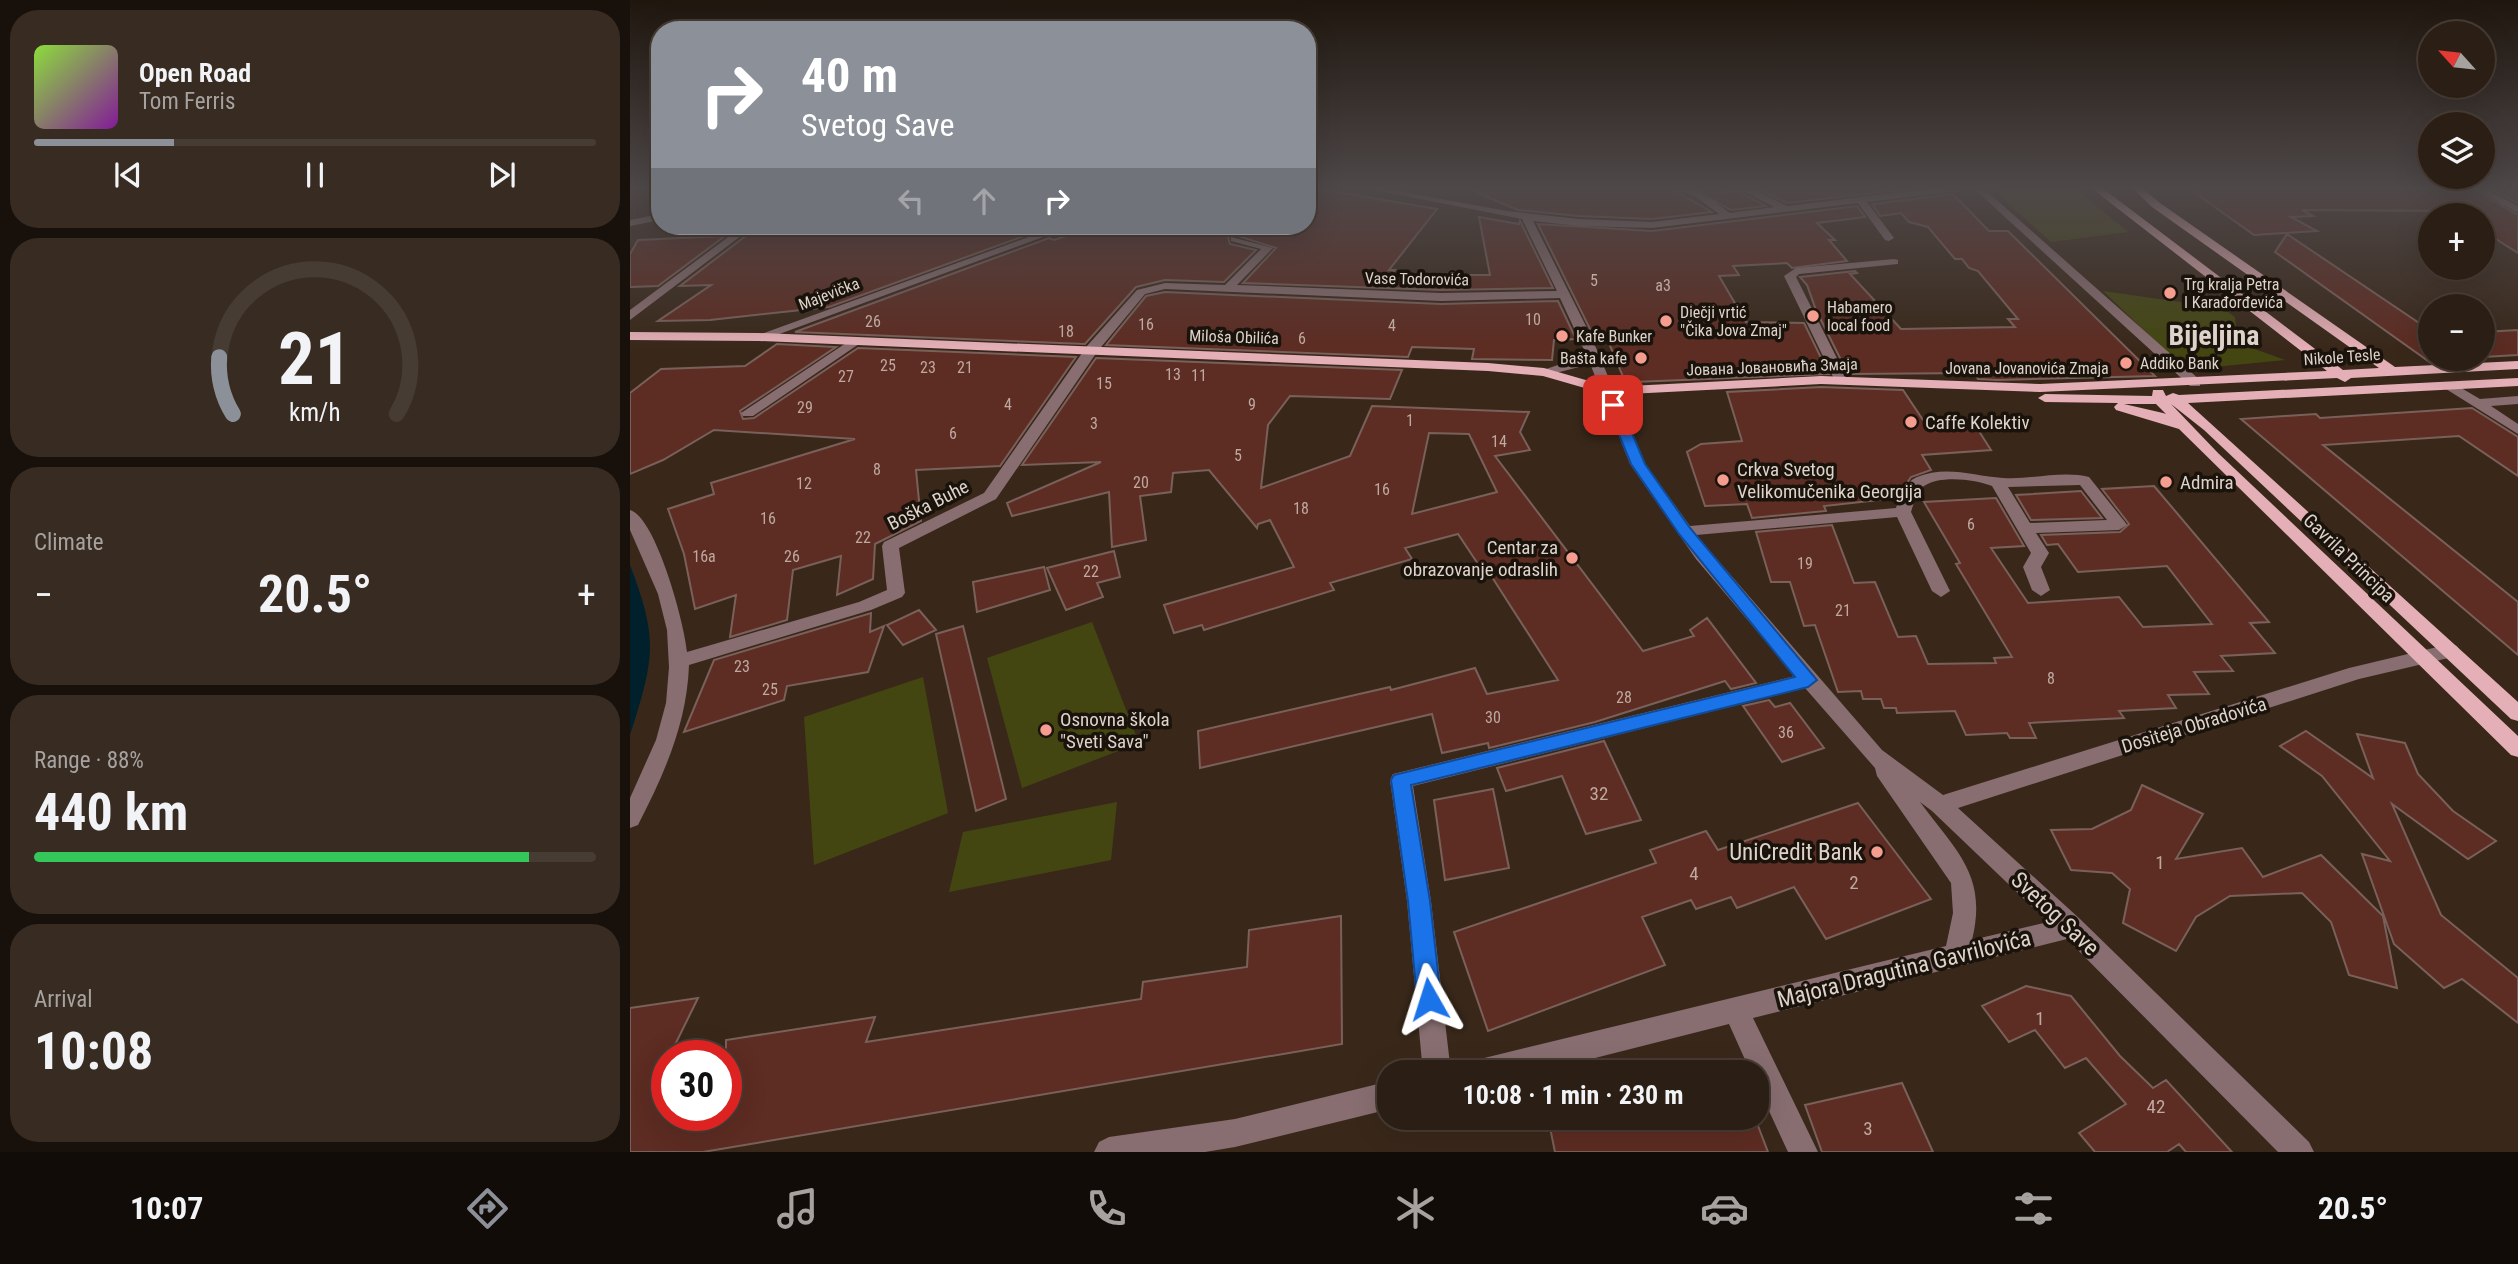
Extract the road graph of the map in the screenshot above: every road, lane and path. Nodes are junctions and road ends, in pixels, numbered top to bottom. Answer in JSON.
{"nodes":[{"id":1,"x":729,"y":241,"type":"edge"},
{"id":2,"x":1027,"y":241,"type":"edge"},
{"id":3,"x":1241,"y":241,"type":"edge"},
{"id":4,"x":1549,"y":241,"type":"edge"},
{"id":5,"x":2038,"y":241,"type":"edge"},
{"id":6,"x":2166,"y":241,"type":"edge"},
{"id":7,"x":2207,"y":241,"type":"edge"},
{"id":8,"x":1894,"y":262,"type":"dead end"},
{"id":9,"x":1228,"y":288,"type":"junction"},
{"id":10,"x":1563,"y":294,"type":"junction"},
{"id":11,"x":630,"y":316,"type":"edge"},
{"id":12,"x":630,"y":336,"type":"edge"},
{"id":13,"x":759,"y":337,"type":"junction"},
{"id":14,"x":855,"y":341,"type":"junction"},
{"id":15,"x":1092,"y":349,"type":"junction"},
{"id":16,"x":1592,"y":353,"type":"junction"},
{"id":17,"x":2518,"y":365,"type":"edge"},
{"id":18,"x":1544,"y":372,"type":"junction"},
{"id":19,"x":2393,"y":372,"type":"junction"},
{"id":20,"x":2342,"y":375,"type":"junction"},
{"id":21,"x":1841,"y":380,"type":"junction"},
{"id":22,"x":2518,"y":382,"type":"edge"},
{"id":23,"x":2195,"y":383,"type":"junction"},
{"id":24,"x":1938,"y":385,"type":"junction"},
{"id":25,"x":2130,"y":385,"type":"joint"},
{"id":26,"x":2451,"y":386,"type":"junction"},
{"id":27,"x":2417,"y":388,"type":"junction"},
{"id":28,"x":1609,"y":391,"type":"junction"},
{"id":29,"x":2362,"y":391,"type":"junction"},
{"id":30,"x":2166,"y":394,"type":"junction"},
{"id":31,"x":2230,"y":397,"type":"junction"},
{"id":32,"x":2072,"y":399,"type":"junction"},
{"id":33,"x":2518,"y":400,"type":"edge"},
{"id":34,"x":2477,"y":403,"type":"junction"},
{"id":35,"x":748,"y":413,"type":"dead end"},
{"id":36,"x":2209,"y":427,"type":"junction"},
{"id":37,"x":2185,"y":428,"type":"junction"},
{"id":38,"x":2518,"y":430,"type":"edge"},
{"id":39,"x":1998,"y":483,"type":"junction"},
{"id":40,"x":1903,"y":512,"type":"junction"},
{"id":41,"x":630,"y":515,"type":"edge"},
{"id":42,"x":2026,"y":528,"type":"junction"},
{"id":43,"x":1684,"y":531,"type":"junction"},
{"id":44,"x":2040,"y":590,"type":"dead end"},
{"id":45,"x":1941,"y":591,"type":"dead end"},
{"id":46,"x":2450,"y":651,"type":"junction"},
{"id":47,"x":2421,"y":656,"type":"junction"},
{"id":48,"x":682,"y":660,"type":"junction"},
{"id":49,"x":1808,"y":680,"type":"junction"},
{"id":50,"x":2518,"y":714,"type":"edge"},
{"id":51,"x":2518,"y":749,"type":"edge"},
{"id":52,"x":1875,"y":756,"type":"junction"},
{"id":53,"x":1940,"y":805,"type":"junction"},
{"id":54,"x":630,"y":819,"type":"edge"},
{"id":55,"x":2071,"y":928,"type":"junction"},
{"id":56,"x":1956,"y":956,"type":"junction"},
{"id":57,"x":1736,"y":1010,"type":"junction"},
{"id":58,"x":1436,"y":1060,"type":"edge"},
{"id":59,"x":1533,"y":1060,"type":"edge"},
{"id":60,"x":1377,"y":1099,"type":"edge"},
{"id":61,"x":1233,"y":1142,"type":"edge"},
{"id":62,"x":1109,"y":1152,"type":"edge"},
{"id":63,"x":1803,"y":1152,"type":"edge"},
{"id":64,"x":2299,"y":1152,"type":"edge"}],
"edges":[{"from":1,"to":11,"type":"street"},
{"from":2,"to":13,"type":"street","name":"Majevička"},
{"from":3,"to":9,"type":"street"},
{"from":4,"to":10,"type":"street","name":"Svetog Save"},
{"from":5,"to":23,"type":"street"},
{"from":6,"to":20,"type":"main road"},
{"from":7,"to":19,"type":"main road"},
{"from":8,"to":21,"type":"street"},
{"from":9,"to":10,"type":"street","name":"Vase Todorovića"},
{"from":9,"to":15,"type":"street","name":"Vase Todorovića"},
{"from":10,"to":16,"type":"street","name":"Svetog Save"},
{"from":12,"to":13,"type":"main road","name":"Miloša Obilića"},
{"from":13,"to":14,"type":"main road","name":"Miloša Obilića"},
{"from":14,"to":15,"type":"main road","name":"Miloša Obilića"},
{"from":14,"to":35,"type":"street"},
{"from":15,"to":18,"type":"main road","name":"Miloša Obilića"},
{"from":15,"to":48,"type":"street","name":"Boška Buhe"},
{"from":16,"to":18,"type":"street"},
{"from":16,"to":28,"type":"street","name":"Svetog Save"},
{"from":17,"to":19,"type":"main road","name":"Nikole Tesle"},
{"from":18,"to":28,"type":"main road","name":"Miloša Obilića"},
{"from":19,"to":20,"type":"main road","name":"Nikole Tesle"},
{"from":19,"to":27,"type":"main road"},
{"from":20,"to":23,"type":"main road","name":"Nikole Tesle"},
{"from":20,"to":29,"type":"main road"},
{"from":21,"to":24,"type":"main road","name":"Јована Јовановића Змаја"},
{"from":21,"to":28,"type":"main road","name":"Јована Јовановића Змаја"},
{"from":22,"to":26,"type":"main road","name":"Nikole Tesle"},
{"from":23,"to":30,"type":"main road","name":"Nikole Tesle"},
{"from":24,"to":25,"type":"main road","name":"Jovana Jovanovića Zmaja"},
{"from":24,"to":32,"type":"main road","name":"Jovana Jovanovića Zmaja"},
{"from":25,"to":30,"type":"main road","name":"Gavrila Principa"},
{"from":26,"to":27,"type":"main road","name":"Nikole Tesle"},
{"from":26,"to":34,"type":"street"},
{"from":27,"to":29,"type":"main road","name":"Nikole Tesle"},
{"from":28,"to":43,"type":"street","name":"Svetog Save"},
{"from":29,"to":31,"type":"main road","name":"Nikole Tesle"},
{"from":30,"to":31,"type":"main road","name":"Nikole Tesle"},
{"from":30,"to":32,"type":"main road","name":"Jovana Jovanovića Zmaja"},
{"from":30,"to":36,"type":"main road","name":"Gavrila Principa"},
{"from":30,"to":37,"type":"main road","name":"Gavrila Principa"},
{"from":31,"to":36,"type":"main road"},
{"from":32,"to":37,"type":"main road"},
{"from":33,"to":34,"type":"street"},
{"from":34,"to":38,"type":"street"},
{"from":36,"to":46,"type":"main road","name":"Gavrila Principa"},
{"from":37,"to":47,"type":"main road","name":"Gavrila Principa"},
{"from":39,"to":40,"type":"street"},
{"from":39,"to":42,"type":"street"},
{"from":39,"to":42,"type":"street"},
{"from":40,"to":43,"type":"street"},
{"from":40,"to":45,"type":"street"},
{"from":41,"to":48,"type":"street"},
{"from":42,"to":44,"type":"street"},
{"from":43,"to":49,"type":"street","name":"Svetog Save"},
{"from":46,"to":47,"type":"street","name":"Dositeja Obradovića"},
{"from":46,"to":50,"type":"main road","name":"Gavrila Principa"},
{"from":47,"to":51,"type":"main road","name":"Gavrila Principa"},
{"from":47,"to":53,"type":"street","name":"Dositeja Obradovića"},
{"from":48,"to":54,"type":"street"},
{"from":49,"to":52,"type":"street","name":"Svetog Save"},
{"from":49,"to":58,"type":"street"},
{"from":52,"to":53,"type":"street","name":"Svetog Save"},
{"from":52,"to":56,"type":"street"},
{"from":53,"to":55,"type":"street","name":"Svetog Save"},
{"from":55,"to":56,"type":"street","name":"Majora Dragutina Gavrilovića"},
{"from":55,"to":64,"type":"street","name":"Svetog Save"},
{"from":56,"to":57,"type":"street","name":"Majora Dragutina Gavrilovića"},
{"from":57,"to":59,"type":"street","name":"Majora Dragutina Gavrilovića"},
{"from":57,"to":63,"type":"street"},
{"from":60,"to":61,"type":"street"},
{"from":61,"to":62,"type":"street"}]}
